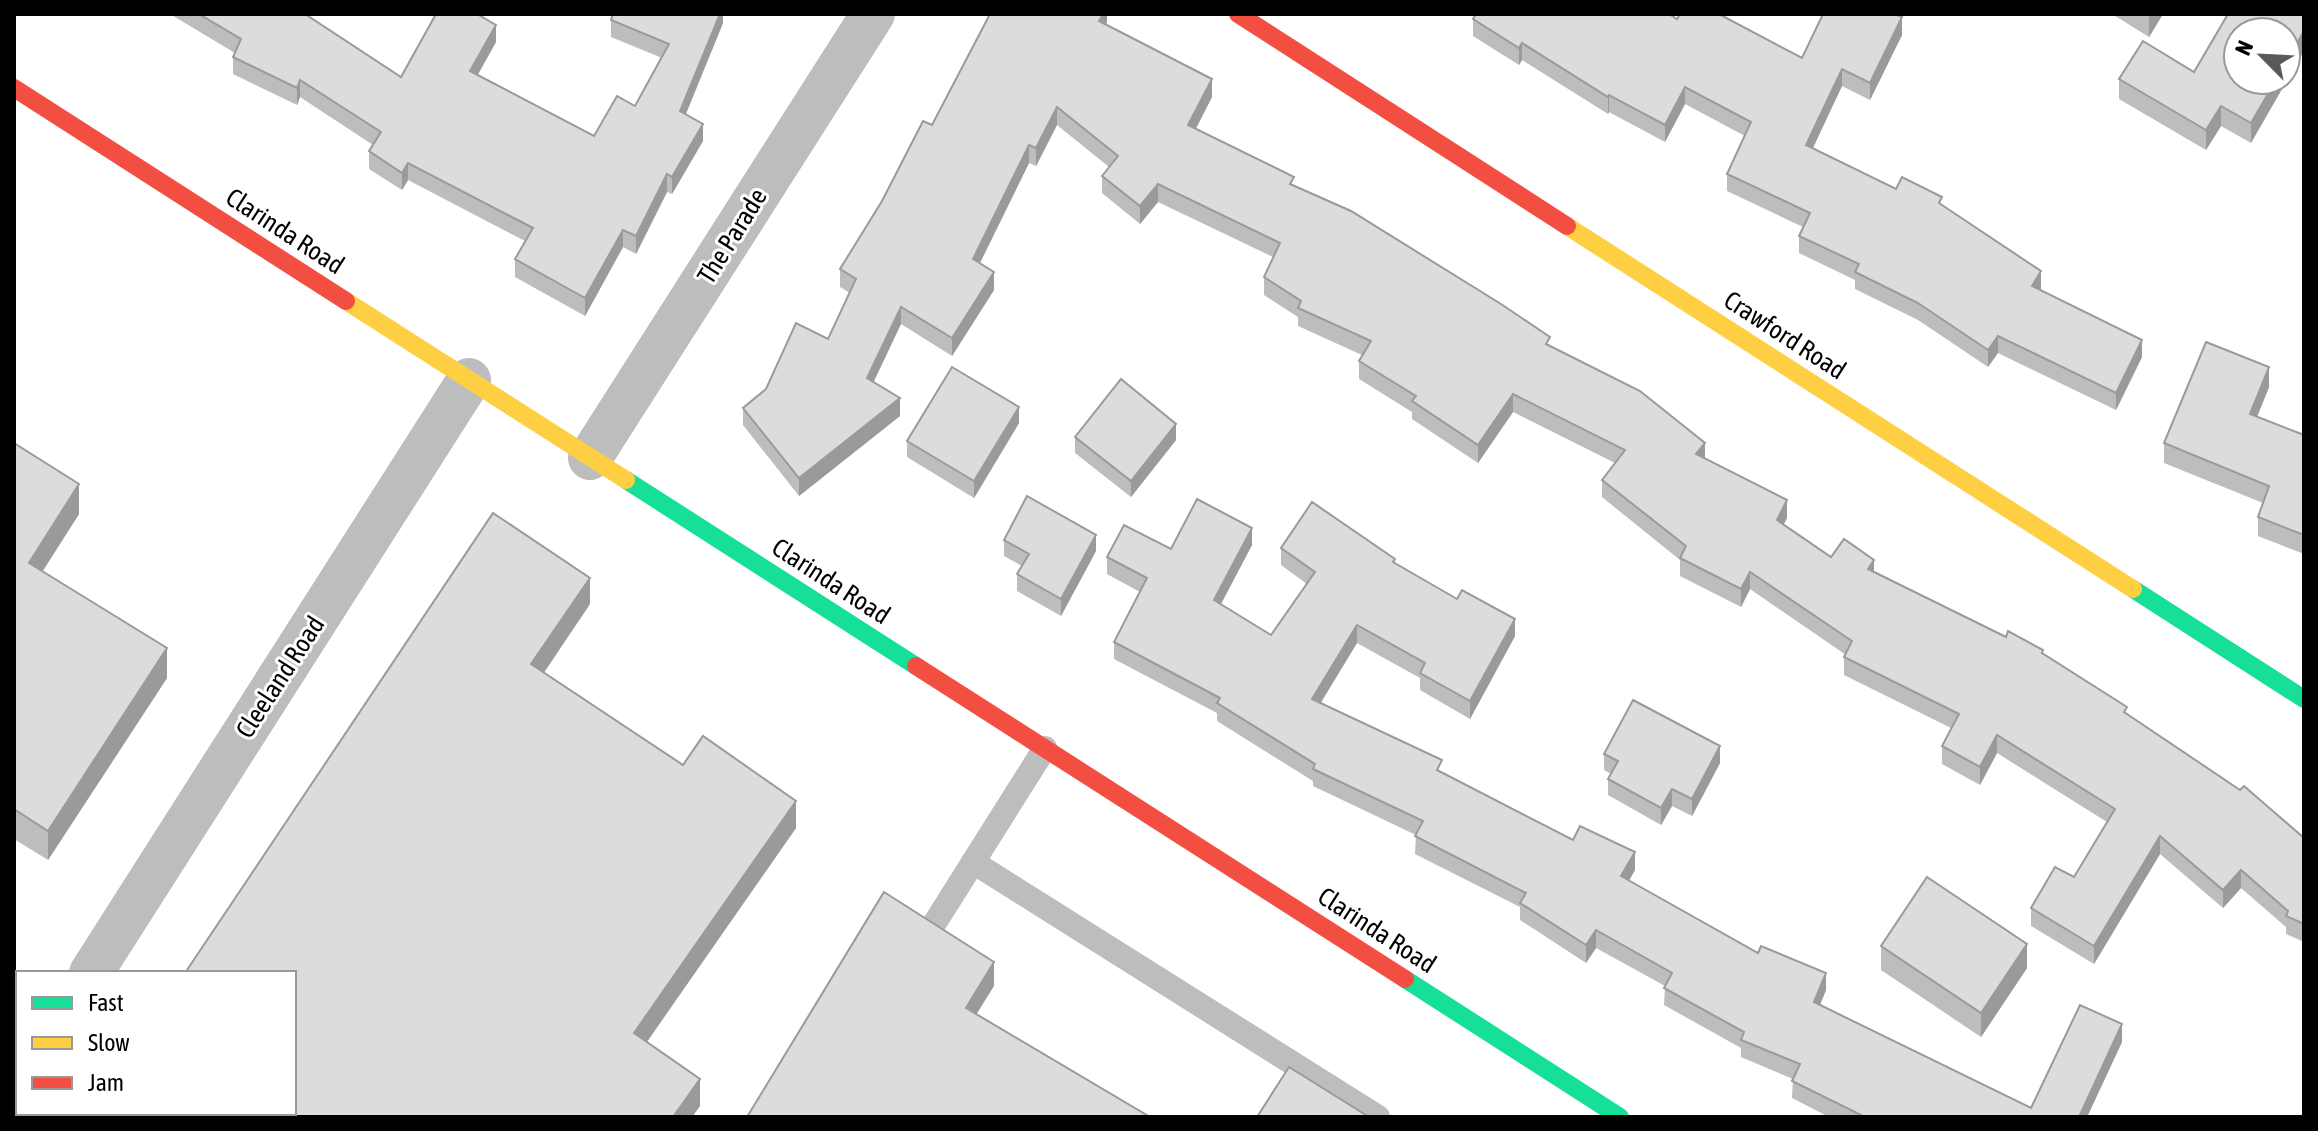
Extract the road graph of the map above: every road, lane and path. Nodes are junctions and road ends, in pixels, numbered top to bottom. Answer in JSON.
{"nodes":[{"id":1,"x":873,"y":14,"type":"edge"},
{"id":2,"x":1238,"y":14,"type":"edge"},
{"id":3,"x":14,"y":88,"type":"edge"},
{"id":4,"x":469,"y":380,"type":"junction"},
{"id":5,"x":590,"y":458,"type":"junction"},
{"id":6,"x":2304,"y":699,"type":"edge"},
{"id":7,"x":1045,"y":748,"type":"junction"},
{"id":8,"x":973,"y":862,"type":"junction"},
{"id":9,"x":931,"y":929,"type":"edge"},
{"id":10,"x":92,"y":971,"type":"edge"},
{"id":11,"x":1378,"y":1117,"type":"edge"},
{"id":12,"x":1620,"y":1117,"type":"edge"}],
"edges":[{"from":1,"to":5,"type":"street","name":"The Parade"},
{"from":2,"to":6,"type":"main road","name":"Crawford Road"},
{"from":3,"to":4,"type":"main road","name":"Clarinda Road"},
{"from":4,"to":5,"type":"main road","name":"Clarinda Road"},
{"from":4,"to":10,"type":"street","name":"Cleeland Road"},
{"from":5,"to":7,"type":"main road","name":"Clarinda Road"},
{"from":7,"to":8,"type":"lane"},
{"from":7,"to":12,"type":"main road","name":"Clarinda Road"},
{"from":8,"to":9,"type":"lane"},
{"from":8,"to":11,"type":"lane"}]}
